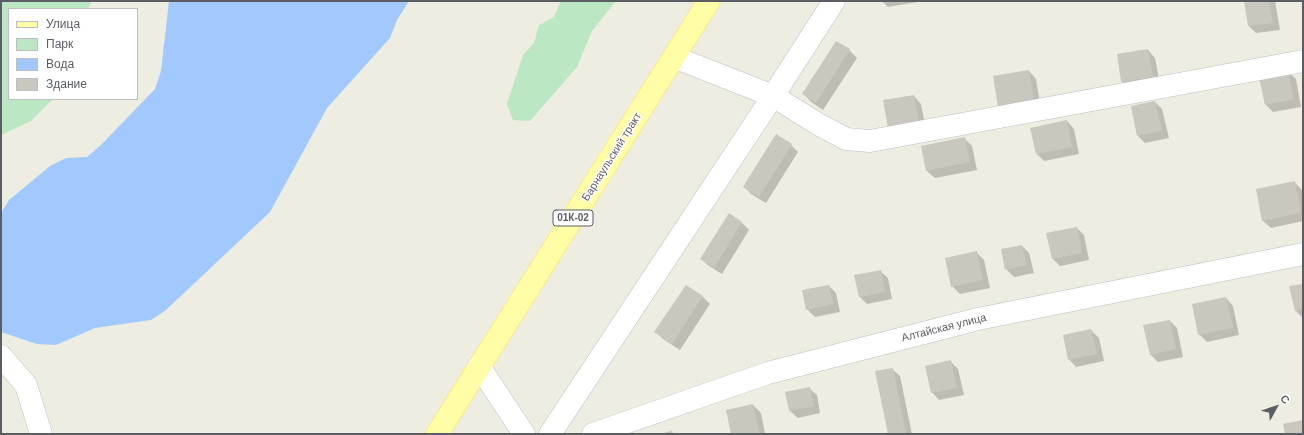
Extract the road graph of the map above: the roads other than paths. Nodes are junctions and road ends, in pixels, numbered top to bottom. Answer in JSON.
{"nodes":[{"id":1,"x":709,"y":1,"type":"edge"},
{"id":2,"x":834,"y":1,"type":"edge"},
{"id":3,"x":674,"y":57,"type":"junction"},
{"id":4,"x":1303,"y":61,"type":"edge"},
{"id":5,"x":773,"y":96,"type":"junction"},
{"id":6,"x":1303,"y":254,"type":"edge"},
{"id":7,"x":1,"y":356,"type":"edge"},
{"id":8,"x":480,"y":366,"type":"junction"},
{"id":9,"x":41,"y":434,"type":"edge"},
{"id":10,"x":437,"y":434,"type":"edge"},
{"id":11,"x":524,"y":434,"type":"edge"},
{"id":12,"x":550,"y":434,"type":"edge"},
{"id":13,"x":593,"y":434,"type":"edge"}],
"edges":[{"from":1,"to":3,"type":"main road","name":"Барнаульский тракт","number":"01К-02"},
{"from":2,"to":5,"type":"street"},
{"from":3,"to":5,"type":"street"},
{"from":3,"to":8,"type":"main road","name":"Барнаульский тракт","number":"01К-02"},
{"from":4,"to":5,"type":"street"},
{"from":5,"to":12,"type":"street"},
{"from":6,"to":13,"type":"street","name":"Алтайская улица"},
{"from":7,"to":9,"type":"street"},
{"from":8,"to":10,"type":"main road","name":"Барнаульский тракт","number":"01К-02"},
{"from":8,"to":11,"type":"street"}]}
